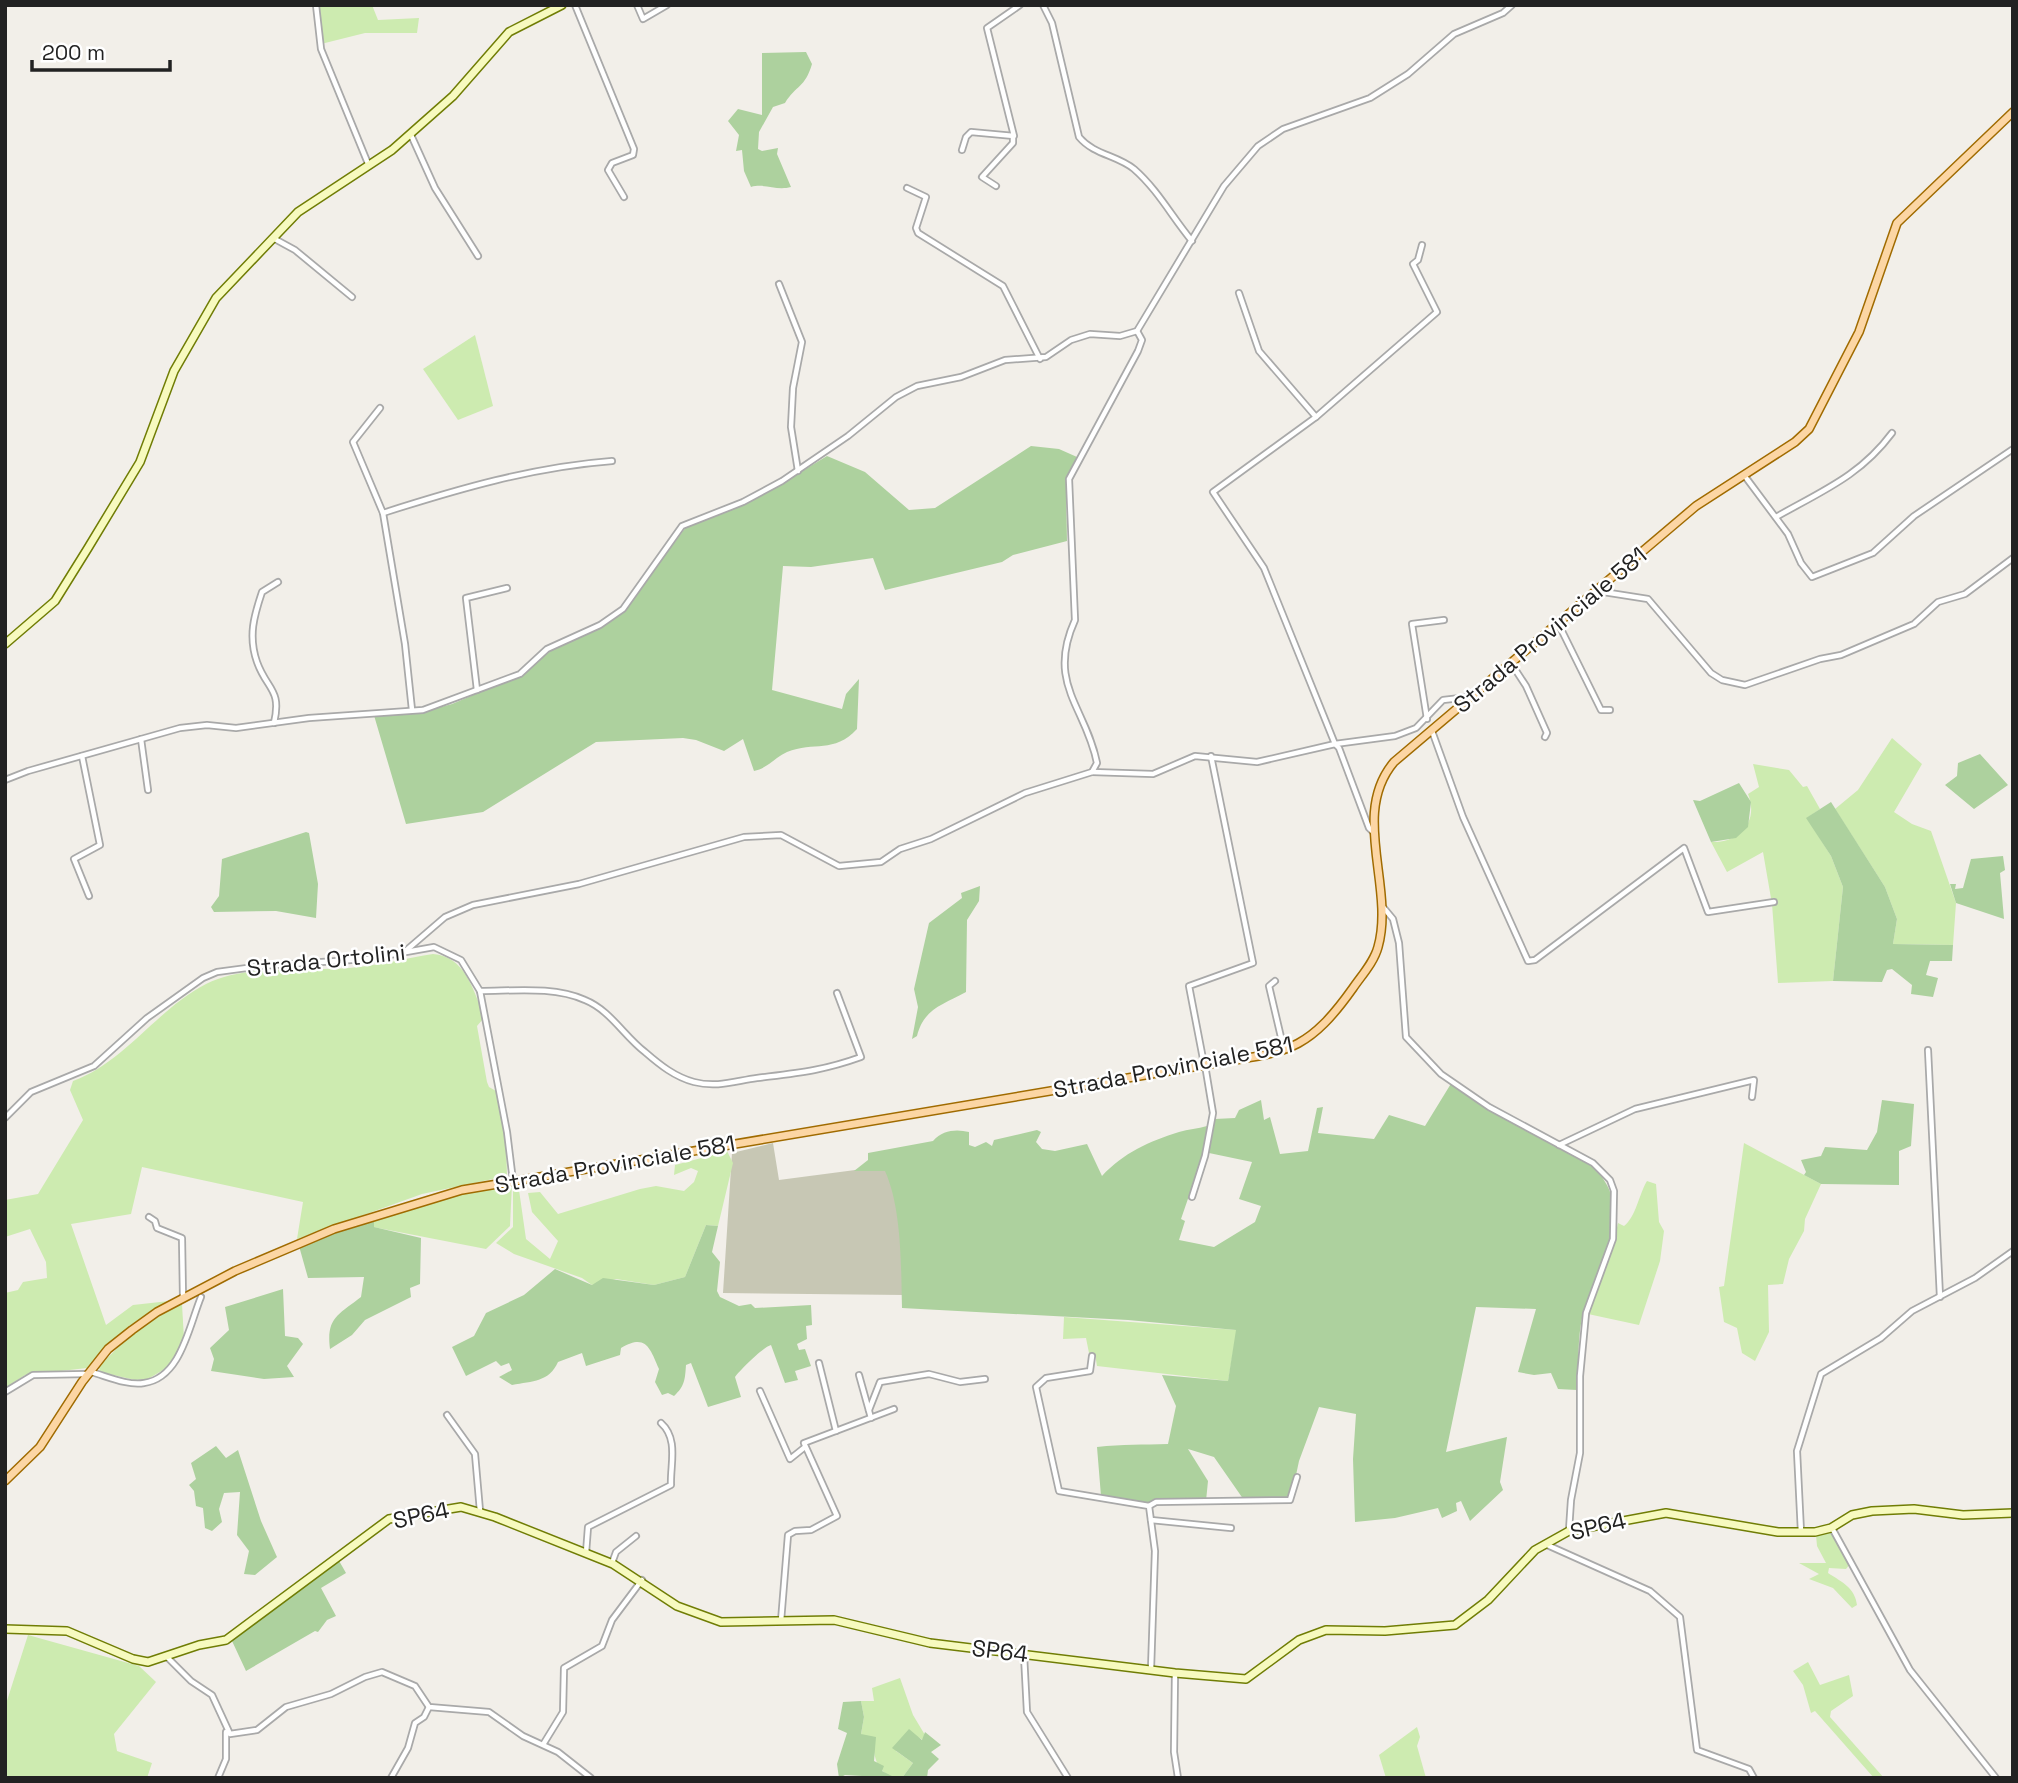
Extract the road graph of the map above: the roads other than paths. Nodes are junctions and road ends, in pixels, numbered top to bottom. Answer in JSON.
{"nodes":[{"id":1,"x":316,"y":5,"type":"edge"},
{"id":2,"x":562,"y":5,"type":"edge"},
{"id":3,"x":575,"y":5,"type":"edge"},
{"id":4,"x":636,"y":5,"type":"edge"},
{"id":5,"x":667,"y":5,"type":"edge"},
{"id":6,"x":1020,"y":5,"type":"edge"},
{"id":7,"x":1044,"y":5,"type":"edge"},
{"id":8,"x":1513,"y":5,"type":"edge"},
{"id":9,"x":2013,"y":112,"type":"edge"},
{"id":10,"x":411,"y":135,"type":"junction"},
{"id":11,"x":1013,"y":138,"type":"junction"},
{"id":12,"x":962,"y":150,"type":"dead end"},
{"id":13,"x":369,"y":166,"type":"junction"},
{"id":14,"x":996,"y":186,"type":"dead end"},
{"id":15,"x":907,"y":188,"type":"dead end"},
{"id":16,"x":624,"y":197,"type":"dead end"},
{"id":17,"x":273,"y":238,"type":"junction"},
{"id":18,"x":1192,"y":242,"type":"junction"},
{"id":19,"x":1422,"y":245,"type":"dead end"},
{"id":20,"x":478,"y":256,"type":"dead end"},
{"id":21,"x":779,"y":284,"type":"dead end"},
{"id":22,"x":1238,"y":293,"type":"dead end"},
{"id":23,"x":352,"y":297,"type":"dead end"},
{"id":24,"x":1137,"y":331,"type":"junction"},
{"id":25,"x":1040,"y":359,"type":"junction"},
{"id":26,"x":380,"y":408,"type":"dead end"},
{"id":27,"x":1316,"y":417,"type":"junction"},
{"id":28,"x":1892,"y":433,"type":"dead end"},
{"id":29,"x":2013,"y":449,"type":"edge"},
{"id":30,"x":612,"y":461,"type":"dead end"},
{"id":31,"x":797,"y":471,"type":"junction"},
{"id":32,"x":1743,"y":474,"type":"junction"},
{"id":33,"x":383,"y":513,"type":"junction"},
{"id":34,"x":1776,"y":517,"type":"junction"},
{"id":35,"x":2013,"y":558,"type":"edge"},
{"id":36,"x":278,"y":582,"type":"dead end"},
{"id":37,"x":507,"y":588,"type":"dead end"},
{"id":38,"x":1596,"y":591,"type":"junction"},
{"id":39,"x":1444,"y":620,"type":"dead end"},
{"id":40,"x":1558,"y":623,"type":"junction"},
{"id":41,"x":5,"y":643,"type":"edge"},
{"id":42,"x":1511,"y":663,"type":"junction"},
{"id":43,"x":477,"y":690,"type":"junction"},
{"id":44,"x":1470,"y":697,"type":"junction"},
{"id":45,"x":1610,"y":709,"type":"dead end"},
{"id":46,"x":412,"y":710,"type":"junction"},
{"id":47,"x":1427,"y":720,"type":"junction"},
{"id":48,"x":274,"y":723,"type":"junction"},
{"id":49,"x":1432,"y":731,"type":"junction"},
{"id":50,"x":1545,"y":737,"type":"dead end"},
{"id":51,"x":141,"y":739,"type":"junction"},
{"id":52,"x":1335,"y":744,"type":"junction"},
{"id":53,"x":82,"y":756,"type":"junction"},
{"id":54,"x":1211,"y":757,"type":"junction"},
{"id":55,"x":1092,"y":772,"type":"junction"},
{"id":56,"x":5,"y":780,"type":"edge"},
{"id":57,"x":148,"y":790,"type":"dead end"},
{"id":58,"x":1375,"y":834,"type":"junction"},
{"id":59,"x":89,"y":896,"type":"dead end"},
{"id":60,"x":1774,"y":902,"type":"dead end"},
{"id":61,"x":1380,"y":904,"type":"junction"},
{"id":62,"x":402,"y":954,"type":"junction"},
{"id":63,"x":1275,"y":981,"type":"dead end"},
{"id":64,"x":480,"y":990,"type":"junction"},
{"id":65,"x":837,"y":993,"type":"dead end"},
{"id":66,"x":1928,"y":1050,"type":"dead end"},
{"id":67,"x":1284,"y":1051,"type":"junction"},
{"id":68,"x":1205,"y":1065,"type":"junction"},
{"id":69,"x":1752,"y":1097,"type":"dead end"},
{"id":70,"x":5,"y":1118,"type":"edge"},
{"id":71,"x":1558,"y":1145,"type":"junction"},
{"id":72,"x":513,"y":1181,"type":"junction"},
{"id":73,"x":1192,"y":1197,"type":"dead end"},
{"id":74,"x":149,"y":1217,"type":"dead end"},
{"id":75,"x":2013,"y":1251,"type":"edge"},
{"id":76,"x":201,"y":1297,"type":"dead end"},
{"id":77,"x":1940,"y":1297,"type":"junction"},
{"id":78,"x":183,"y":1299,"type":"junction"},
{"id":79,"x":1092,"y":1356,"type":"dead end"},
{"id":80,"x":820,"y":1363,"type":"dead end"},
{"id":81,"x":89,"y":1373,"type":"junction"},
{"id":82,"x":859,"y":1375,"type":"dead end"},
{"id":83,"x":985,"y":1379,"type":"dead end"},
{"id":84,"x":5,"y":1391,"type":"edge"},
{"id":85,"x":760,"y":1391,"type":"dead end"},
{"id":86,"x":894,"y":1409,"type":"dead end"},
{"id":87,"x":869,"y":1410,"type":"junction"},
{"id":88,"x":447,"y":1415,"type":"dead end"},
{"id":89,"x":871,"y":1418,"type":"junction"},
{"id":90,"x":662,"y":1423,"type":"dead end"},
{"id":91,"x":836,"y":1431,"type":"junction"},
{"id":92,"x":805,"y":1447,"type":"junction"},
{"id":93,"x":1297,"y":1477,"type":"dead end"},
{"id":94,"x":5,"y":1481,"type":"edge"},
{"id":95,"x":1149,"y":1506,"type":"junction"},
{"id":96,"x":480,"y":1511,"type":"junction"},
{"id":97,"x":2012,"y":1515,"type":"edge"},
{"id":98,"x":1152,"y":1520,"type":"junction"},
{"id":99,"x":1832,"y":1527,"type":"junction"},
{"id":100,"x":1231,"y":1528,"type":"dead end"},
{"id":101,"x":1569,"y":1531,"type":"junction"},
{"id":102,"x":1801,"y":1532,"type":"junction"},
{"id":103,"x":636,"y":1536,"type":"dead end"},
{"id":104,"x":1544,"y":1543,"type":"junction"},
{"id":105,"x":586,"y":1553,"type":"junction"},
{"id":106,"x":612,"y":1563,"type":"junction"},
{"id":107,"x":642,"y":1580,"type":"junction"},
{"id":108,"x":781,"y":1621,"type":"junction"},
{"id":109,"x":5,"y":1629,"type":"edge"},
{"id":110,"x":1024,"y":1655,"type":"junction"},
{"id":111,"x":166,"y":1656,"type":"junction"},
{"id":112,"x":1151,"y":1669,"type":"junction"},
{"id":113,"x":1175,"y":1673,"type":"junction"},
{"id":114,"x":429,"y":1707,"type":"junction"},
{"id":115,"x":226,"y":1732,"type":"junction"},
{"id":116,"x":544,"y":1743,"type":"junction"},
{"id":117,"x":218,"y":1778,"type":"edge"},
{"id":118,"x":391,"y":1778,"type":"edge"},
{"id":119,"x":591,"y":1778,"type":"edge"},
{"id":120,"x":1068,"y":1778,"type":"edge"},
{"id":121,"x":1178,"y":1778,"type":"edge"},
{"id":122,"x":1754,"y":1778,"type":"edge"},
{"id":123,"x":1996,"y":1778,"type":"edge"}],
"edges":[{"from":1,"to":13,"type":"street"},
{"from":2,"to":10,"type":"street"},
{"from":3,"to":16,"type":"street"},
{"from":4,"to":5,"type":"street"},
{"from":6,"to":11,"type":"street"},
{"from":7,"to":18,"type":"street"},
{"from":8,"to":18,"type":"street"},
{"from":9,"to":32,"type":"main road","name":"Strada Provinciale 581"},
{"from":10,"to":13,"type":"street"},
{"from":10,"to":20,"type":"street"},
{"from":11,"to":12,"type":"street"},
{"from":11,"to":14,"type":"street"},
{"from":13,"to":17,"type":"street"},
{"from":15,"to":25,"type":"street"},
{"from":17,"to":23,"type":"street"},
{"from":17,"to":41,"type":"street"},
{"from":18,"to":24,"type":"street"},
{"from":19,"to":27,"type":"street"},
{"from":21,"to":31,"type":"street"},
{"from":22,"to":27,"type":"street"},
{"from":24,"to":25,"type":"street"},
{"from":24,"to":55,"type":"street"},
{"from":25,"to":31,"type":"street"},
{"from":26,"to":33,"type":"street"},
{"from":27,"to":52,"type":"street"},
{"from":28,"to":34,"type":"street"},
{"from":29,"to":34,"type":"street"},
{"from":30,"to":33,"type":"street"},
{"from":31,"to":43,"type":"street"},
{"from":32,"to":34,"type":"street"},
{"from":32,"to":38,"type":"main road","name":"Strada Provinciale 581"},
{"from":33,"to":46,"type":"street"},
{"from":35,"to":38,"type":"street"},
{"from":36,"to":48,"type":"street"},
{"from":37,"to":43,"type":"street"},
{"from":38,"to":40,"type":"main road","name":"Strada Provinciale 581"},
{"from":39,"to":47,"type":"street"},
{"from":40,"to":42,"type":"main road","name":"Strada Provinciale 581"},
{"from":40,"to":45,"type":"street"},
{"from":42,"to":44,"type":"main road","name":"Strada Provinciale 581"},
{"from":42,"to":50,"type":"street"},
{"from":43,"to":46,"type":"street"},
{"from":44,"to":47,"type":"street"},
{"from":44,"to":49,"type":"main road","name":"Strada Provinciale 581"},
{"from":46,"to":48,"type":"street"},
{"from":47,"to":52,"type":"street"},
{"from":48,"to":51,"type":"street"},
{"from":49,"to":58,"type":"main road","name":"Strada Provinciale 581"},
{"from":49,"to":60,"type":"street"},
{"from":51,"to":53,"type":"street"},
{"from":51,"to":57,"type":"street"},
{"from":52,"to":54,"type":"street"},
{"from":52,"to":58,"type":"street"},
{"from":53,"to":56,"type":"street"},
{"from":53,"to":59,"type":"street"},
{"from":54,"to":55,"type":"street"},
{"from":54,"to":68,"type":"street"},
{"from":55,"to":62,"type":"street"},
{"from":58,"to":61,"type":"main road","name":"Strada Provinciale 581"},
{"from":61,"to":67,"type":"main road","name":"Strada Provinciale 581"},
{"from":61,"to":71,"type":"street"},
{"from":62,"to":64,"type":"street","name":"Strada Ortolini"},
{"from":62,"to":70,"type":"street","name":"Strada Ortolini"},
{"from":63,"to":67,"type":"street"},
{"from":64,"to":65,"type":"street"},
{"from":64,"to":72,"type":"street","name":"Strada Ortolini"},
{"from":66,"to":77,"type":"street"},
{"from":67,"to":68,"type":"main road","name":"Strada Provinciale 581"},
{"from":68,"to":72,"type":"main road","name":"Strada Provinciale 581"},
{"from":68,"to":73,"type":"street"},
{"from":69,"to":71,"type":"street"},
{"from":71,"to":101,"type":"street"},
{"from":72,"to":78,"type":"main road","name":"Strada Provinciale 581"},
{"from":74,"to":78,"type":"street"},
{"from":75,"to":77,"type":"street"},
{"from":76,"to":81,"type":"street"},
{"from":77,"to":102,"type":"street"},
{"from":78,"to":81,"type":"main road","name":"Strada Provinciale 581"},
{"from":79,"to":95,"type":"street"},
{"from":80,"to":91,"type":"street"},
{"from":81,"to":84,"type":"street"},
{"from":81,"to":94,"type":"main road","name":"Strada Provinciale 581"},
{"from":82,"to":87,"type":"street"},
{"from":83,"to":87,"type":"street"},
{"from":85,"to":92,"type":"street"},
{"from":86,"to":89,"type":"street"},
{"from":87,"to":89,"type":"street"},
{"from":88,"to":96,"type":"street"},
{"from":89,"to":91,"type":"street"},
{"from":90,"to":105,"type":"street"},
{"from":91,"to":92,"type":"street"},
{"from":92,"to":108,"type":"street"},
{"from":93,"to":95,"type":"street"},
{"from":95,"to":98,"type":"street"},
{"from":96,"to":105,"type":"street","name":"SP64","number":"SP64"},
{"from":96,"to":111,"type":"street","name":"SP64","number":"SP64"},
{"from":97,"to":99,"type":"street","name":"SP64","number":"SP64"},
{"from":98,"to":100,"type":"street"},
{"from":98,"to":112,"type":"street"},
{"from":99,"to":102,"type":"street","name":"SP64","number":"SP64"},
{"from":99,"to":123,"type":"street"},
{"from":101,"to":102,"type":"street","name":"SP64","number":"SP64"},
{"from":101,"to":104,"type":"street","name":"SP64","number":"SP64"},
{"from":103,"to":106,"type":"street"},
{"from":104,"to":113,"type":"street","name":"SP64","number":"SP64"},
{"from":104,"to":122,"type":"street"},
{"from":105,"to":106,"type":"street","name":"SP64","number":"SP64"},
{"from":106,"to":107,"type":"street","name":"SP64","number":"SP64"},
{"from":107,"to":108,"type":"street","name":"SP64","number":"SP64"},
{"from":107,"to":116,"type":"street"},
{"from":108,"to":110,"type":"street","name":"SP64","number":"SP64"},
{"from":109,"to":111,"type":"street","name":"SP64","number":"SP64"},
{"from":110,"to":112,"type":"street","name":"SP64","number":"SP64"},
{"from":110,"to":120,"type":"street"},
{"from":111,"to":115,"type":"street"},
{"from":112,"to":113,"type":"street","name":"SP64","number":"SP64"},
{"from":113,"to":121,"type":"street"},
{"from":114,"to":115,"type":"street"},
{"from":114,"to":116,"type":"street"},
{"from":114,"to":118,"type":"street"},
{"from":115,"to":117,"type":"street"},
{"from":116,"to":119,"type":"street"}]}
